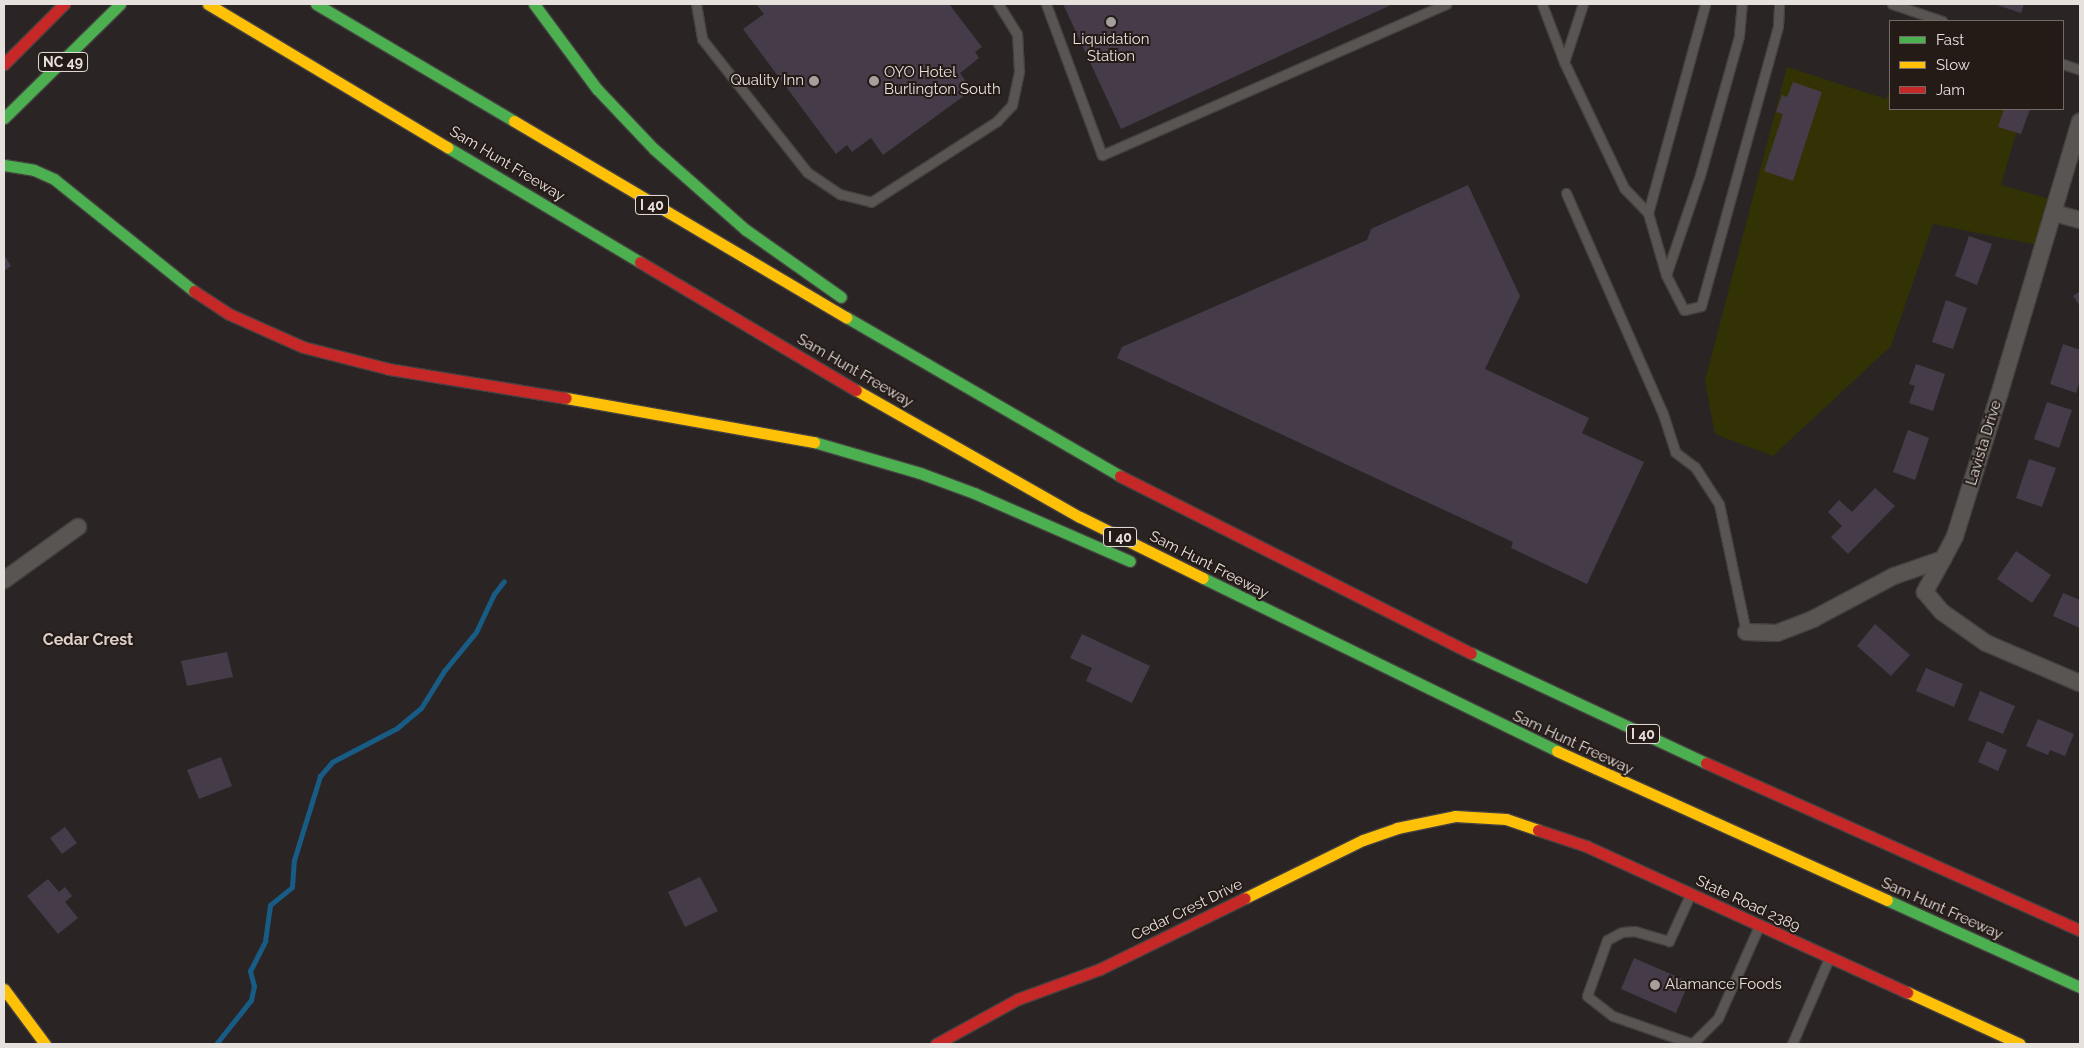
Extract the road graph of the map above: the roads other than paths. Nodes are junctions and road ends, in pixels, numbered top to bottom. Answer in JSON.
{"nodes":[{"id":1,"x":64,"y":4,"type":"edge"},
{"id":2,"x":120,"y":4,"type":"edge"},
{"id":3,"x":208,"y":4,"type":"edge"},
{"id":4,"x":316,"y":4,"type":"edge"},
{"id":5,"x":534,"y":4,"type":"edge"},
{"id":6,"x":696,"y":4,"type":"edge"},
{"id":7,"x":998,"y":4,"type":"edge"},
{"id":8,"x":1046,"y":4,"type":"edge"},
{"id":9,"x":1446,"y":4,"type":"edge"},
{"id":10,"x":1583,"y":4,"type":"edge"},
{"id":11,"x":1705,"y":4,"type":"edge"},
{"id":12,"x":1742,"y":4,"type":"edge"},
{"id":13,"x":1779,"y":4,"type":"edge"},
{"id":14,"x":1892,"y":4,"type":"edge"},
{"id":15,"x":1544,"y":5,"type":"edge"},
{"id":16,"x":1939,"y":20,"type":"edge"},
{"id":17,"x":1564,"y":62,"type":"junction"},
{"id":18,"x":4,"y":64,"type":"edge"},
{"id":19,"x":2064,"y":64,"type":"edge"},
{"id":20,"x":2080,"y":70,"type":"edge"},
{"id":21,"x":4,"y":118,"type":"edge"},
{"id":22,"x":2080,"y":122,"type":"edge"},
{"id":23,"x":4,"y":165,"type":"edge"},
{"id":24,"x":1566,"y":193,"type":"dead end"},
{"id":25,"x":2054,"y":212,"type":"junction"},
{"id":26,"x":1648,"y":213,"type":"junction"},
{"id":27,"x":2080,"y":220,"type":"edge"},
{"id":28,"x":1666,"y":275,"type":"junction"},
{"id":29,"x":991,"y":403,"type":"junction"},
{"id":30,"x":78,"y":527,"type":"dead end"},
{"id":31,"x":1943,"y":559,"type":"junction"},
{"id":32,"x":1142,"y":566,"type":"dead end"},
{"id":33,"x":4,"y":580,"type":"edge"},
{"id":34,"x":1206,"y":594,"type":"dead end"},
{"id":35,"x":1746,"y":632,"type":"joint"},
{"id":36,"x":1380,"y":667,"type":"junction"},
{"id":37,"x":2080,"y":683,"type":"edge"},
{"id":38,"x":1455,"y":816,"type":"joint"},
{"id":39,"x":1690,"y":894,"type":"junction"},
{"id":40,"x":1760,"y":926,"type":"junction"},
{"id":41,"x":2080,"y":930,"type":"edge"},
{"id":42,"x":1829,"y":958,"type":"junction"},
{"id":43,"x":2080,"y":987,"type":"edge"},
{"id":44,"x":4,"y":989,"type":"edge"},
{"id":45,"x":45,"y":1044,"type":"edge"},
{"id":46,"x":936,"y":1044,"type":"edge"},
{"id":47,"x":1692,"y":1044,"type":"edge"},
{"id":48,"x":1792,"y":1044,"type":"edge"},
{"id":49,"x":2020,"y":1044,"type":"edge"}],
"edges":[{"from":1,"to":18,"type":"main road","number":"NC 49"},
{"from":2,"to":21,"type":"main road","number":"NC 49"},
{"from":3,"to":36,"type":"main road","name":"Sam Hunt Freeway","number":"I 40"},
{"from":4,"to":29,"type":"main road","number":"I 40"},
{"from":5,"to":29,"type":"main road"},
{"from":6,"to":7,"type":"lane"},
{"from":8,"to":9,"type":"lane"},
{"from":10,"to":17,"type":"lane"},
{"from":11,"to":26,"type":"lane"},
{"from":12,"to":28,"type":"lane"},
{"from":13,"to":28,"type":"lane"},
{"from":14,"to":16,"type":"lane"},
{"from":15,"to":17,"type":"lane"},
{"from":17,"to":26,"type":"lane"},
{"from":19,"to":20,"type":"lane"},
{"from":22,"to":25,"type":"street","name":"Lavista Drive"},
{"from":23,"to":32,"type":"main road"},
{"from":24,"to":35,"type":"lane"},
{"from":25,"to":27,"type":"street"},
{"from":25,"to":31,"type":"street","name":"Lavista Drive"},
{"from":26,"to":28,"type":"lane"},
{"from":29,"to":41,"type":"main road","number":"I 40"},
{"from":30,"to":33,"type":"street"},
{"from":31,"to":35,"type":"street"},
{"from":31,"to":37,"type":"street","name":"Lavista Drive"},
{"from":34,"to":36,"type":"main road"},
{"from":36,"to":43,"type":"main road","name":"Sam Hunt Freeway","number":"I 40"},
{"from":38,"to":39,"type":"main road","name":"State Road 2389"},
{"from":38,"to":46,"type":"main road","name":"Cedar Crest Drive"},
{"from":39,"to":40,"type":"main road","name":"State Road 2389"},
{"from":39,"to":47,"type":"lane"},
{"from":40,"to":42,"type":"main road","name":"State Road 2389"},
{"from":40,"to":47,"type":"lane"},
{"from":42,"to":48,"type":"lane"},
{"from":42,"to":49,"type":"main road","name":"State Road 2389"},
{"from":44,"to":45,"type":"main road"}]}
